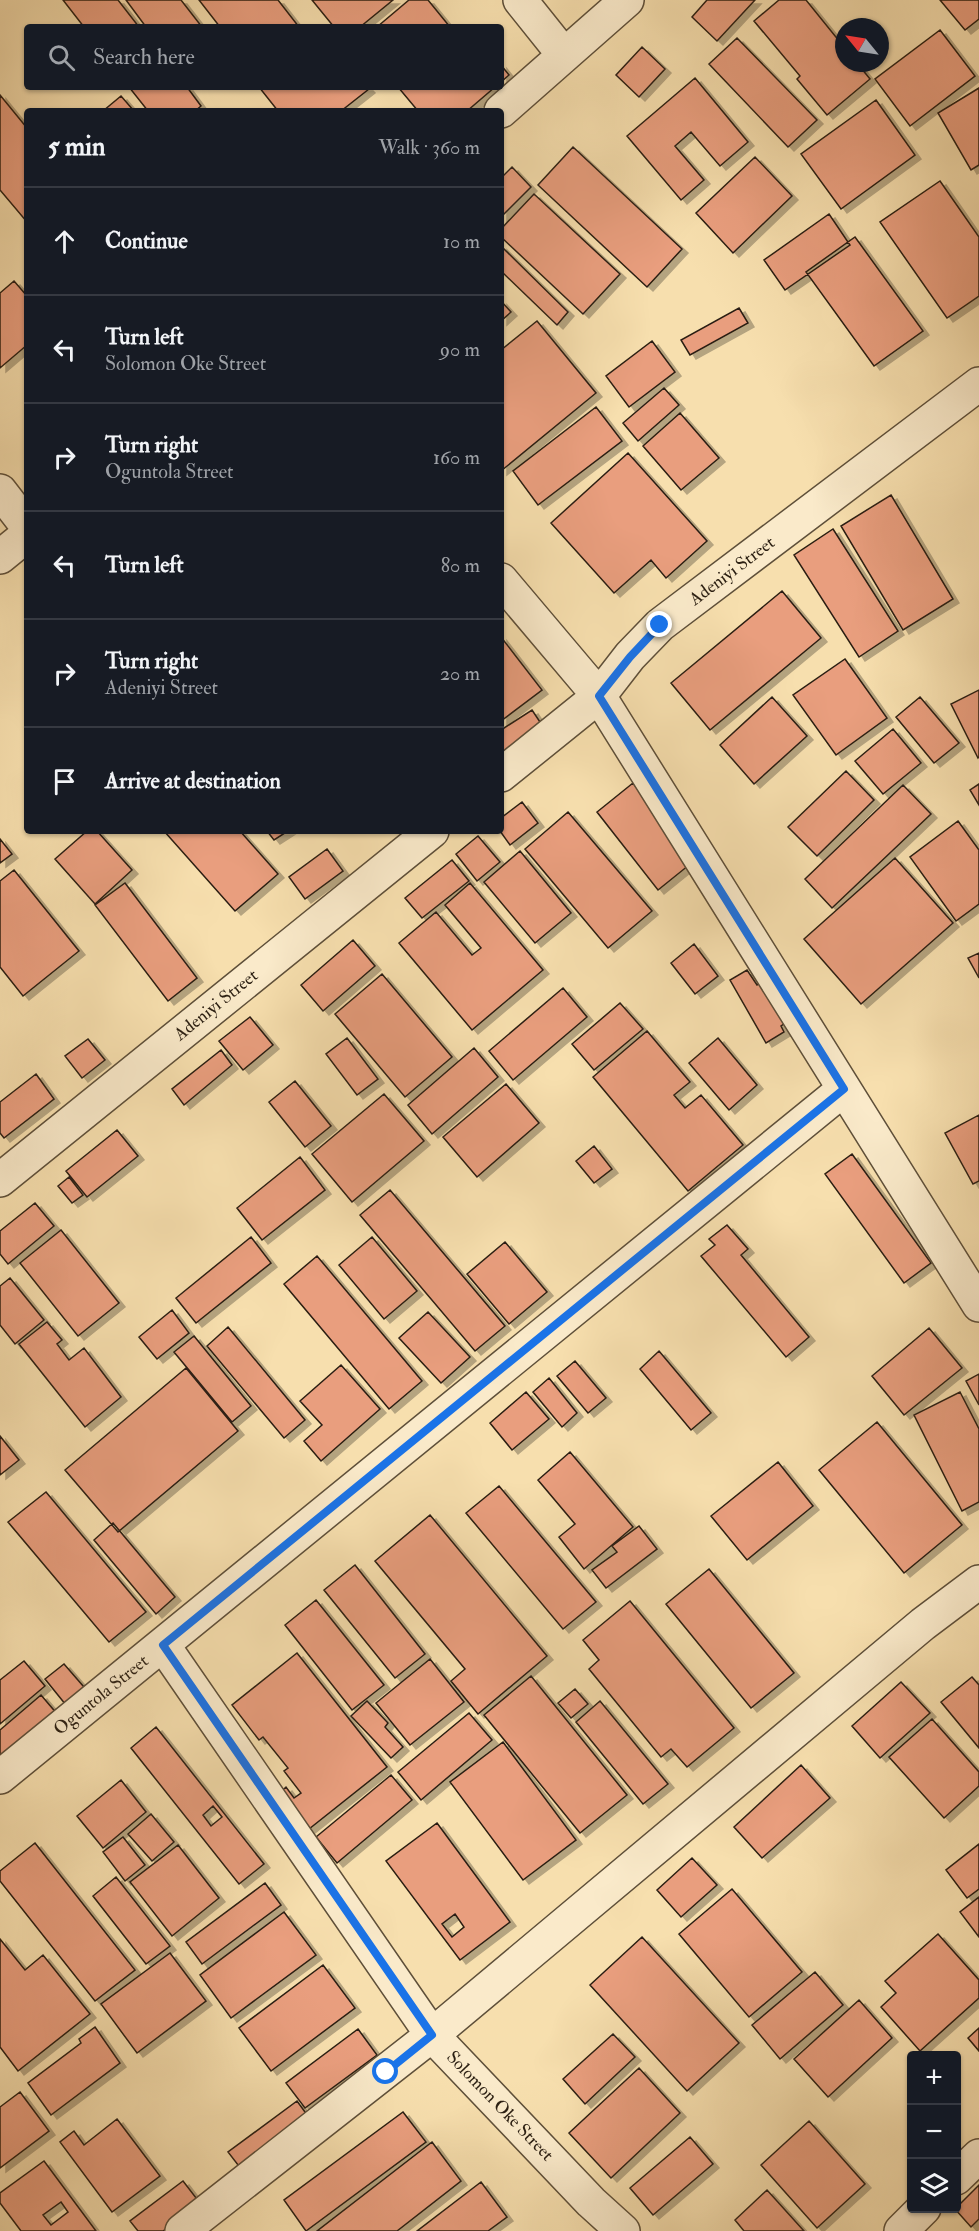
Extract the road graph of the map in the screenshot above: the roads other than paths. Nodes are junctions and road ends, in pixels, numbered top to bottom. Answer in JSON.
{"nodes":[{"id":1,"x":520,"y":0,"type":"edge"},
{"id":2,"x":627,"y":0,"type":"edge"},
{"id":3,"x":564,"y":55,"type":"junction"},
{"id":4,"x":504,"y":108,"type":"edge"},
{"id":5,"x":979,"y":384,"type":"edge"},
{"id":6,"x":0,"y":491,"type":"edge"},
{"id":7,"x":24,"y":522,"type":"edge"},
{"id":8,"x":24,"y":537,"type":"edge"},
{"id":9,"x":0,"y":557,"type":"edge"},
{"id":10,"x":504,"y":584,"type":"edge"},
{"id":11,"x":599,"y":696,"type":"junction"},
{"id":12,"x":504,"y":773,"type":"edge"},
{"id":13,"x":428,"y":834,"type":"edge"},
{"id":14,"x":844,"y":1089,"type":"junction"},
{"id":15,"x":0,"y":1180,"type":"edge"},
{"id":16,"x":979,"y":1305,"type":"edge"},
{"id":17,"x":979,"y":1582,"type":"edge"},
{"id":18,"x":163,"y":1645,"type":"junction"},
{"id":19,"x":0,"y":1777,"type":"edge"},
{"id":20,"x":432,"y":2035,"type":"junction"},
{"id":21,"x":979,"y":2156,"type":"edge"},
{"id":22,"x":961,"y":2174,"type":"edge"},
{"id":23,"x":919,"y":2213,"type":"edge"},
{"id":24,"x":182,"y":2231,"type":"edge"},
{"id":25,"x":623,"y":2231,"type":"edge"},
{"id":26,"x":901,"y":2231,"type":"edge"}],
"edges":[{"from":1,"to":3,"type":"street"},
{"from":2,"to":3,"type":"street"},
{"from":3,"to":4,"type":"street"},
{"from":5,"to":11,"type":"street","name":"Adeniyi Street"},
{"from":6,"to":7,"type":"street"},
{"from":8,"to":9,"type":"street"},
{"from":10,"to":11,"type":"street"},
{"from":11,"to":12,"type":"street","name":"Adeniyi Street"},
{"from":11,"to":14,"type":"street"},
{"from":13,"to":15,"type":"street","name":"Adeniyi Street"},
{"from":14,"to":16,"type":"street"},
{"from":14,"to":18,"type":"street","name":"Oguntola Street"},
{"from":17,"to":20,"type":"street"},
{"from":18,"to":19,"type":"street","name":"Oguntola Street"},
{"from":18,"to":20,"type":"street","name":"Solomon Oke Street"},
{"from":20,"to":24,"type":"street"},
{"from":20,"to":25,"type":"street","name":"Solomon Oke Street"},
{"from":21,"to":22,"type":"street"},
{"from":23,"to":26,"type":"street"}]}
